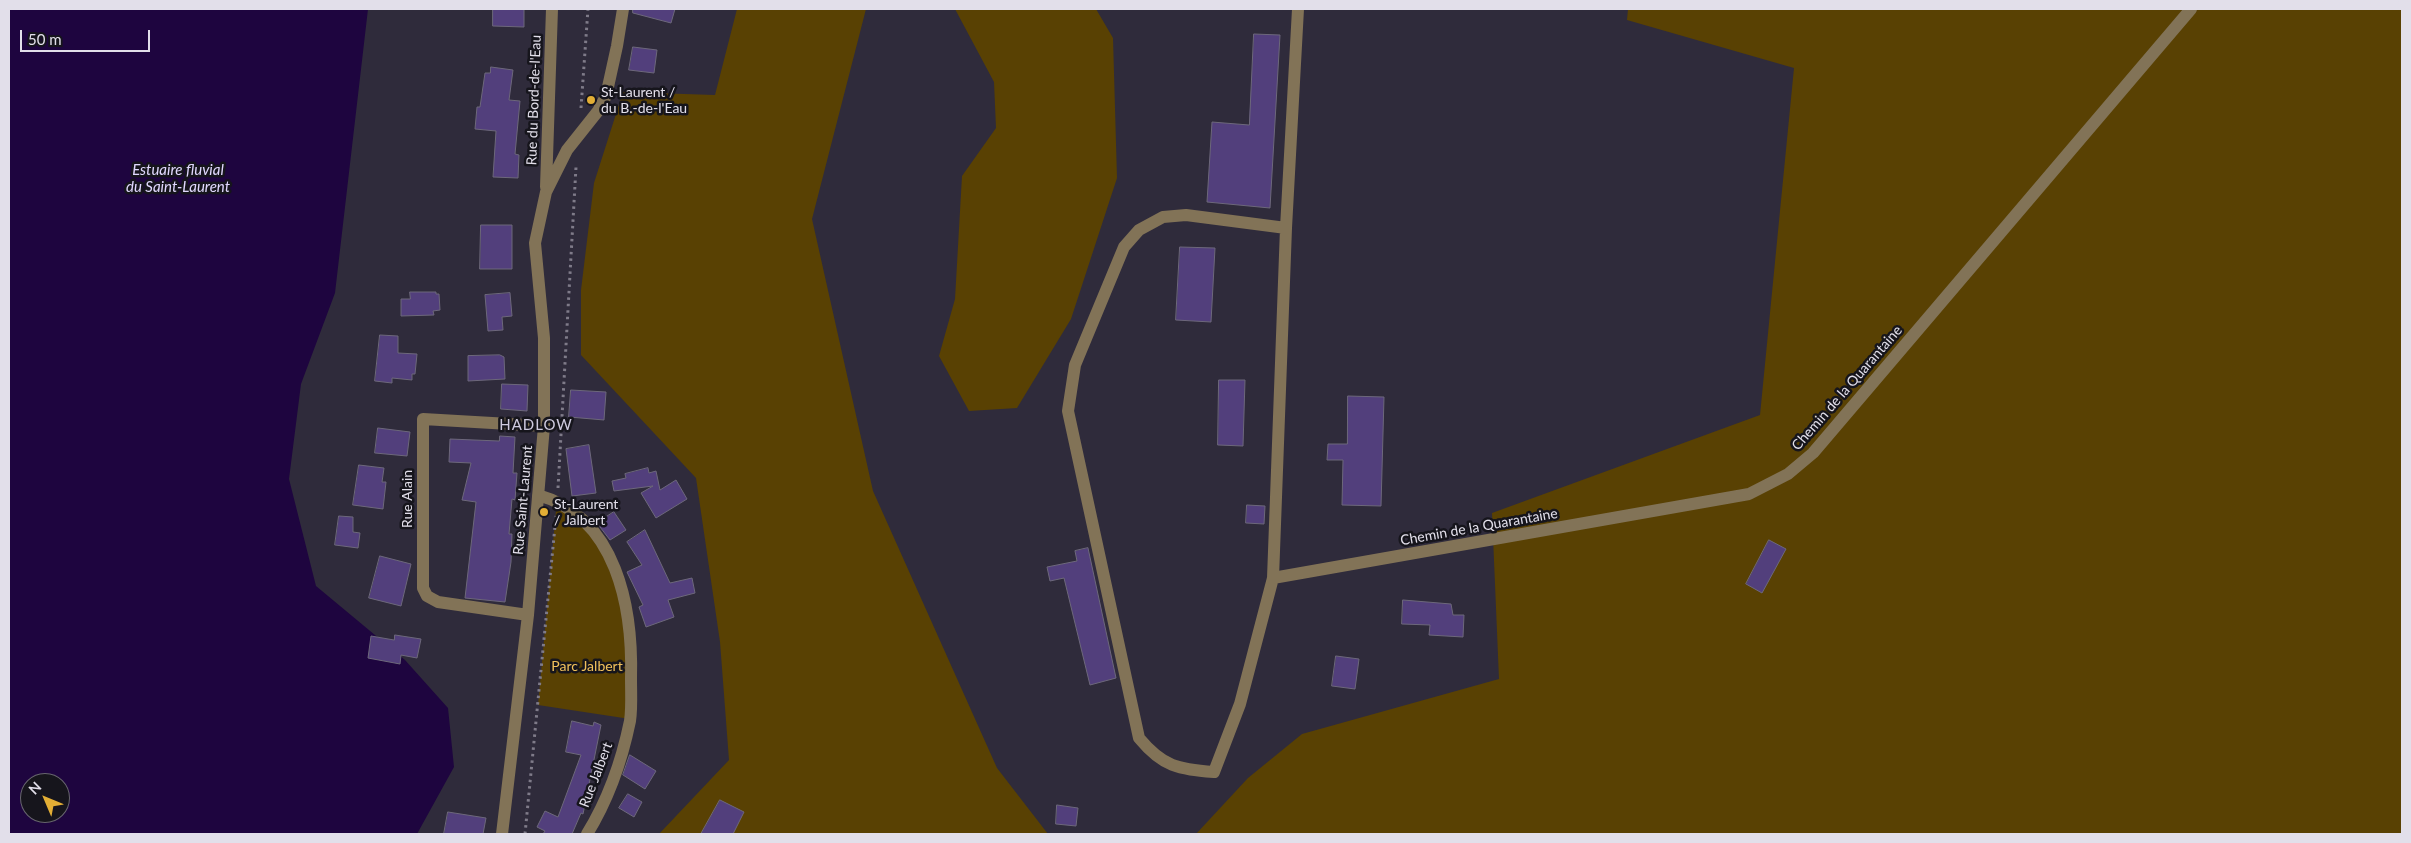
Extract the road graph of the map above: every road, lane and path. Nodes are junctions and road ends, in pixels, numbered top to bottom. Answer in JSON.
{"nodes":[{"id":1,"x":552,"y":9,"type":"edge"},
{"id":2,"x":623,"y":9,"type":"edge"},
{"id":3,"x":1298,"y":9,"type":"edge"},
{"id":4,"x":2191,"y":9,"type":"edge"},
{"id":5,"x":546,"y":192,"type":"junction"},
{"id":6,"x":1286,"y":228,"type":"junction"},
{"id":7,"x":544,"y":426,"type":"junction"},
{"id":8,"x":538,"y":495,"type":"junction"},
{"id":9,"x":1273,"y":578,"type":"junction"},
{"id":10,"x":528,"y":615,"type":"junction"},
{"id":11,"x":502,"y":834,"type":"edge"},
{"id":12,"x":587,"y":834,"type":"edge"}],
"edges":[{"from":1,"to":5,"type":"street","name":"Rue du Bord-de-l'Eau"},
{"from":2,"to":5,"type":"street","name":"Rue Saint-Laurent"},
{"from":3,"to":6,"type":"street"},
{"from":4,"to":9,"type":"street","name":"Chemin de la Quarantaine"},
{"from":5,"to":7,"type":"street","name":"Rue Saint-Laurent"},
{"from":6,"to":9,"type":"street"},
{"from":6,"to":9,"type":"street"},
{"from":7,"to":8,"type":"street","name":"Rue Saint-Laurent"},
{"from":7,"to":10,"type":"street","name":"Rue Alain"},
{"from":8,"to":10,"type":"street","name":"Rue Saint-Laurent"},
{"from":8,"to":12,"type":"street","name":"Rue Jalbert"},
{"from":10,"to":11,"type":"street","name":"Rue Saint-Laurent"}]}
